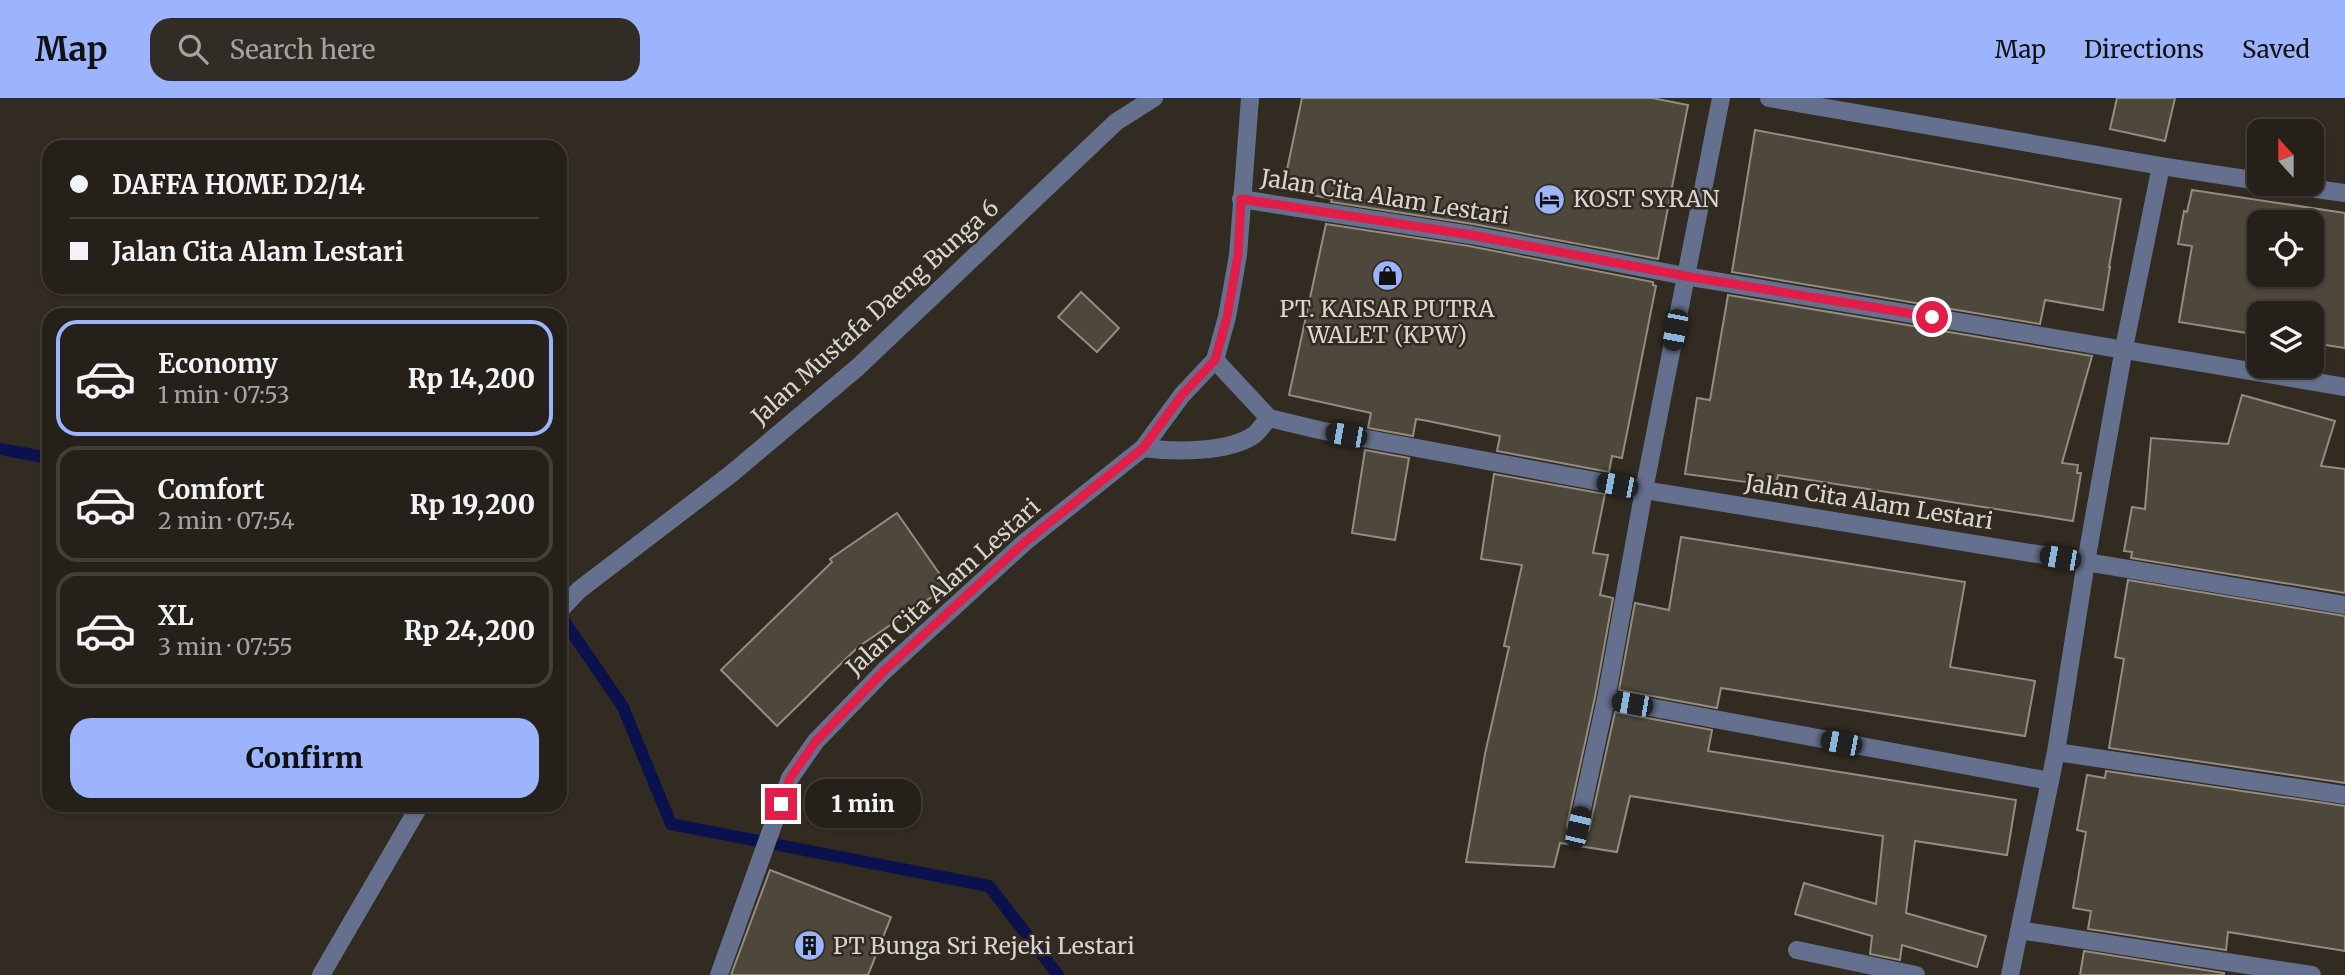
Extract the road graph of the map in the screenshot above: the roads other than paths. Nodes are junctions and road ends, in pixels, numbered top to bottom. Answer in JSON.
{"nodes":[{"id":1,"x":1154,"y":98,"type":"edge"},
{"id":2,"x":1250,"y":98,"type":"edge"},
{"id":3,"x":1721,"y":98,"type":"edge"},
{"id":4,"x":1769,"y":98,"type":"edge"},
{"id":5,"x":2161,"y":166,"type":"junction"},
{"id":6,"x":2247,"y":179,"type":"edge"},
{"id":7,"x":2324,"y":190,"type":"edge"},
{"id":8,"x":2345,"y":193,"type":"edge"},
{"id":9,"x":1241,"y":199,"type":"junction"},
{"id":10,"x":1685,"y":276,"type":"junction"},
{"id":11,"x":2124,"y":348,"type":"junction"},
{"id":12,"x":1215,"y":360,"type":"junction"},
{"id":13,"x":2345,"y":387,"type":"edge"},
{"id":14,"x":1269,"y":418,"type":"junction"},
{"id":15,"x":1143,"y":448,"type":"junction"},
{"id":16,"x":1644,"y":490,"type":"junction"},
{"id":17,"x":2086,"y":562,"type":"junction"},
{"id":18,"x":567,"y":603,"type":"edge"},
{"id":19,"x":2345,"y":605,"type":"edge"},
{"id":20,"x":1606,"y":699,"type":"junction"},
{"id":21,"x":2056,"y":752,"type":"junction"},
{"id":22,"x":2050,"y":781,"type":"junction"},
{"id":23,"x":2345,"y":794,"type":"edge"},
{"id":24,"x":416,"y":812,"type":"edge"},
{"id":25,"x":1578,"y":827,"type":"dead end"},
{"id":26,"x":2019,"y":930,"type":"junction"},
{"id":27,"x":1797,"y":950,"type":"dead end"},
{"id":28,"x":321,"y":975,"type":"edge"},
{"id":29,"x":719,"y":975,"type":"edge"},
{"id":30,"x":1916,"y":975,"type":"edge"},
{"id":31,"x":2010,"y":975,"type":"edge"},
{"id":32,"x":2312,"y":975,"type":"edge"}],
"edges":[{"from":1,"to":18,"type":"street","name":"Jalan Mustafa Daeng Bunga 6"},
{"from":2,"to":9,"type":"street","name":"Jalan Cita Alam Lestari"},
{"from":3,"to":10,"type":"street"},
{"from":4,"to":5,"type":"street"},
{"from":5,"to":6,"type":"street"},
{"from":5,"to":11,"type":"street"},
{"from":7,"to":8,"type":"street"},
{"from":9,"to":10,"type":"street","name":"Jalan Cita Alam Lestari"},
{"from":9,"to":12,"type":"street","name":"Jalan Cita Alam Lestari"},
{"from":10,"to":11,"type":"street","name":"Jalan Cita Alam Lestari"},
{"from":10,"to":16,"type":"street"},
{"from":11,"to":13,"type":"street","name":"Jalan Cita Alam Lestari"},
{"from":11,"to":17,"type":"street"},
{"from":12,"to":14,"type":"street"},
{"from":12,"to":15,"type":"street","name":"Jalan Cita Alam Lestari"},
{"from":14,"to":15,"type":"street"},
{"from":14,"to":16,"type":"street","name":"Jalan Cita Alam Lestari"},
{"from":15,"to":29,"type":"street","name":"Jalan Cita Alam Lestari"},
{"from":16,"to":17,"type":"street","name":"Jalan Cita Alam Lestari"},
{"from":16,"to":20,"type":"street"},
{"from":17,"to":19,"type":"street","name":"Jalan Cita Alam Lestari"},
{"from":17,"to":21,"type":"street"},
{"from":20,"to":22,"type":"street"},
{"from":20,"to":25,"type":"street"},
{"from":21,"to":22,"type":"street"},
{"from":21,"to":23,"type":"street"},
{"from":22,"to":26,"type":"street"},
{"from":24,"to":28,"type":"street"},
{"from":26,"to":31,"type":"street"},
{"from":26,"to":32,"type":"street"},
{"from":27,"to":30,"type":"street"}]}
